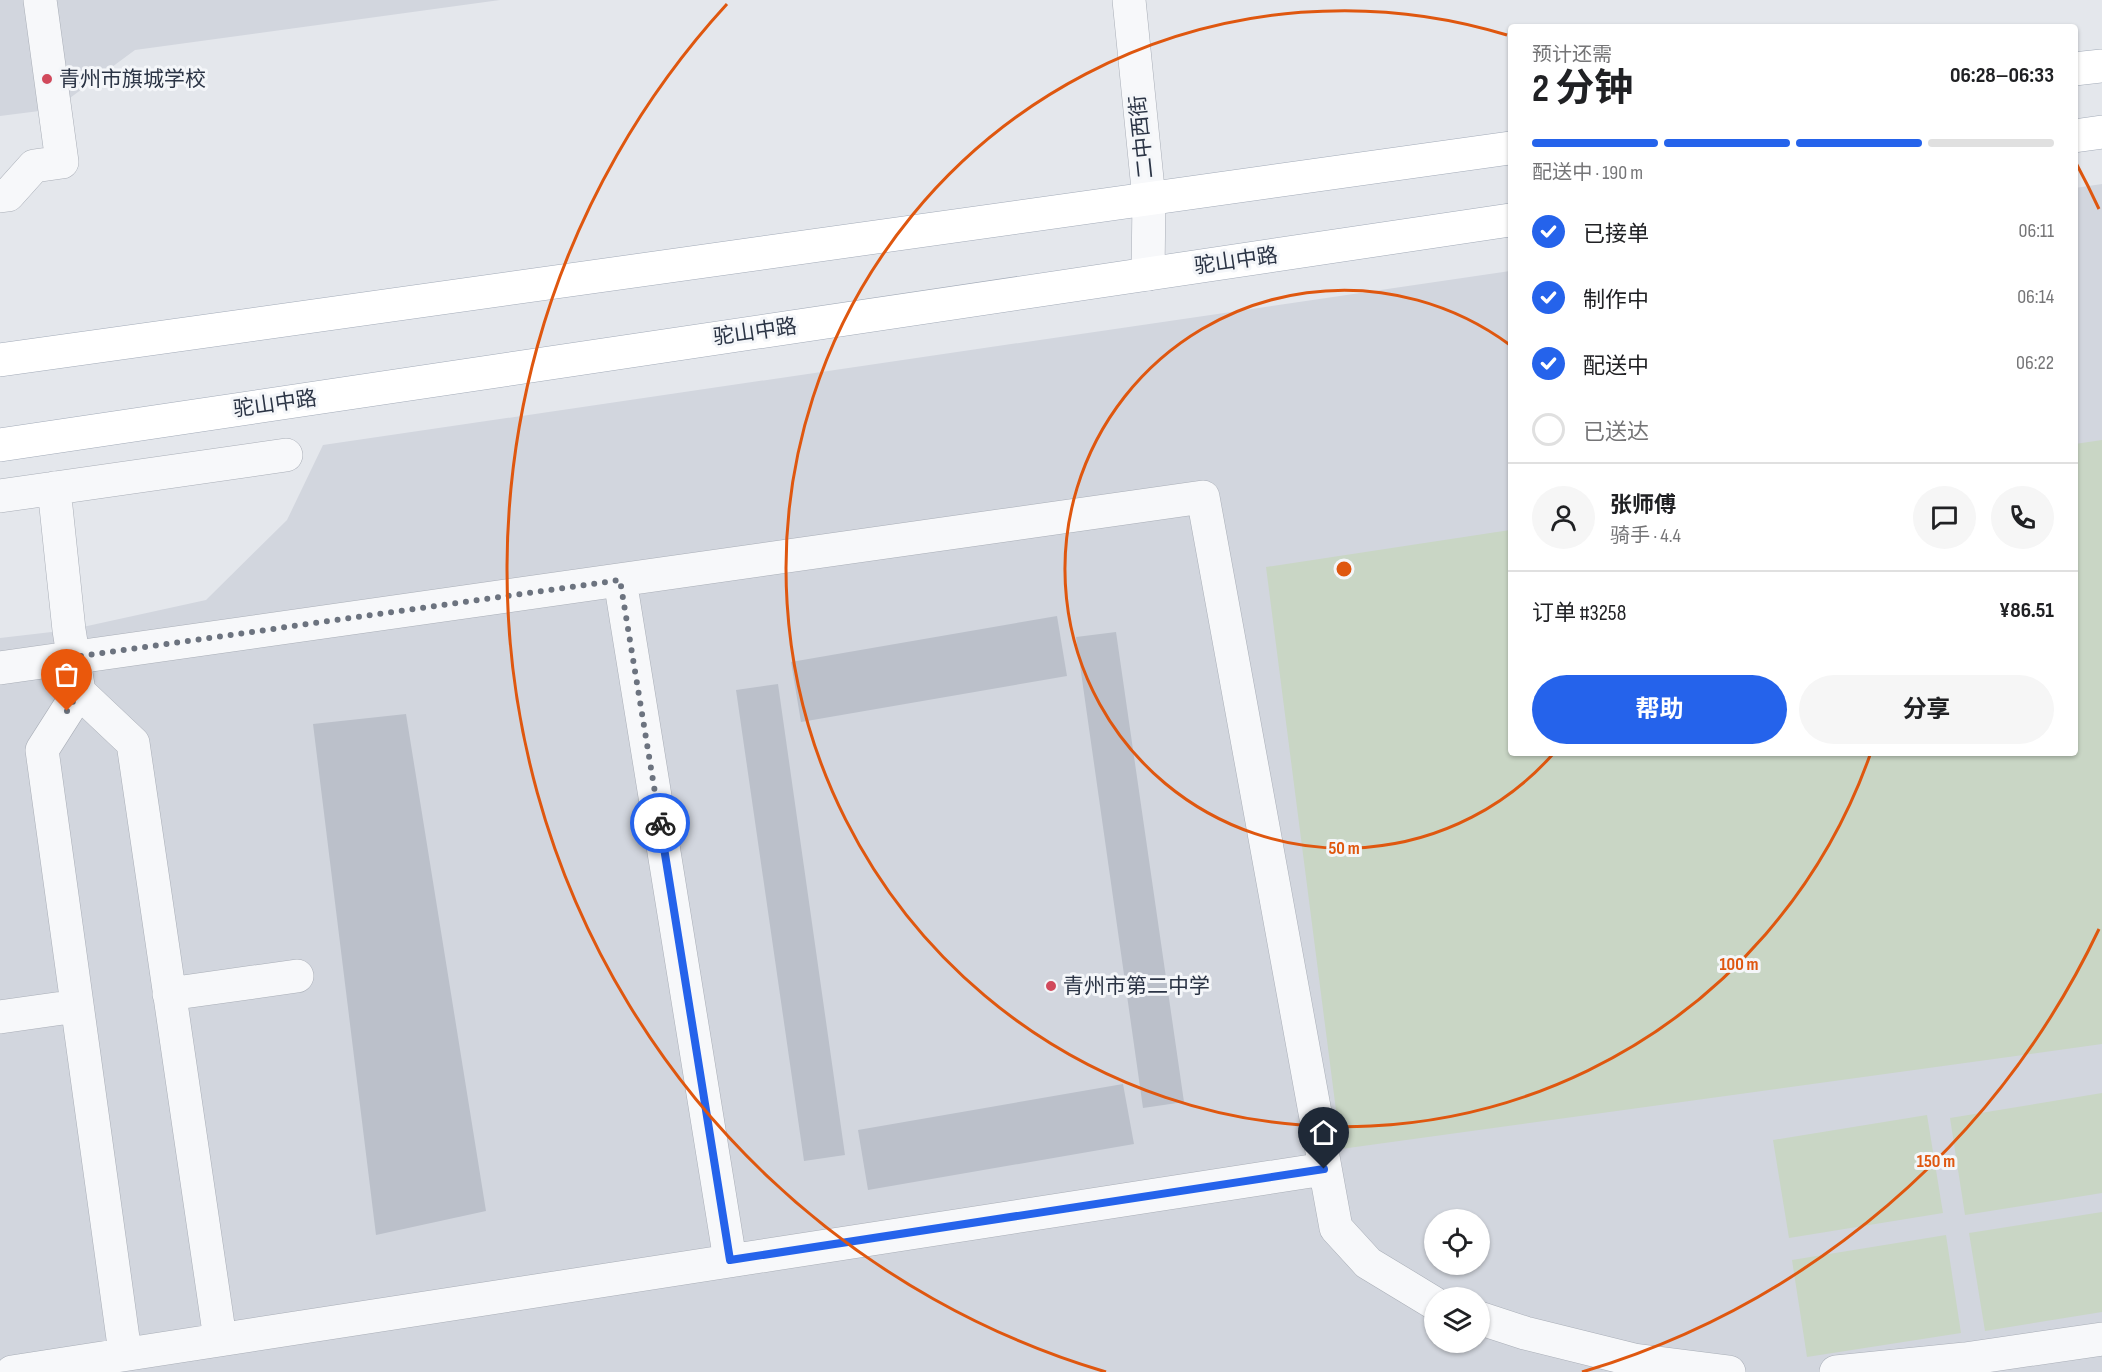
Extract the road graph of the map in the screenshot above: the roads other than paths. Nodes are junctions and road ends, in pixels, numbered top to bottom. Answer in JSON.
{"nodes":[{"id":1,"x":40,"y":0,"type":"edge"},
{"id":2,"x":1129,"y":0,"type":"edge"},
{"id":3,"x":2102,"y":66,"type":"edge"},
{"id":4,"x":2078,"y":69,"type":"edge"},
{"id":5,"x":2102,"y":132,"type":"edge"},
{"id":6,"x":2078,"y":135,"type":"edge"},
{"id":7,"x":1508,"y":148,"type":"edge"},
{"id":8,"x":0,"y":196,"type":"edge"},
{"id":9,"x":1149,"y":199,"type":"junction"},
{"id":10,"x":1508,"y":220,"type":"edge"},
{"id":11,"x":1148,"y":274,"type":"junction"},
{"id":12,"x":0,"y":360,"type":"edge"},
{"id":13,"x":0,"y":445,"type":"edge"},
{"id":14,"x":286,"y":455,"type":"dead end"},
{"id":15,"x":54,"y":488,"type":"junction"},
{"id":16,"x":0,"y":496,"type":"edge"},
{"id":17,"x":620,"y":580,"type":"junction"},
{"id":18,"x":74,"y":657,"type":"junction"},
{"id":19,"x":0,"y":668,"type":"edge"},
{"id":20,"x":79,"y":692,"type":"junction"},
{"id":21,"x":297,"y":976,"type":"dead end"},
{"id":22,"x":169,"y":994,"type":"junction"},
{"id":23,"x":76,"y":1006,"type":"junction"},
{"id":24,"x":0,"y":1017,"type":"edge"},
{"id":25,"x":1324,"y":1169,"type":"junction"},
{"id":26,"x":730,"y":1260,"type":"junction"},
{"id":27,"x":1424,"y":1297,"type":"edge"},
{"id":28,"x":1490,"y":1322,"type":"edge"},
{"id":29,"x":220,"y":1339,"type":"junction"},
{"id":30,"x":2102,"y":1339,"type":"edge"},
{"id":31,"x":125,"y":1353,"type":"junction"},
{"id":32,"x":12,"y":1372,"type":"edge"},
{"id":33,"x":1729,"y":1372,"type":"edge"},
{"id":34,"x":1836,"y":1372,"type":"edge"}],
"edges":[{"from":1,"to":8,"type":"street"},
{"from":2,"to":9,"type":"street","name":"二中西街"},
{"from":3,"to":4,"type":"main road"},
{"from":5,"to":6,"type":"main road"},
{"from":7,"to":9,"type":"main road"},
{"from":9,"to":11,"type":"street","name":"二中西街"},
{"from":9,"to":12,"type":"main road"},
{"from":10,"to":11,"type":"main road","name":"驼山中路"},
{"from":11,"to":13,"type":"main road","name":"驼山中路"},
{"from":14,"to":15,"type":"street"},
{"from":15,"to":16,"type":"street"},
{"from":15,"to":18,"type":"street"},
{"from":17,"to":18,"type":"street"},
{"from":17,"to":25,"type":"street"},
{"from":17,"to":26,"type":"street"},
{"from":18,"to":19,"type":"street"},
{"from":18,"to":20,"type":"street"},
{"from":20,"to":22,"type":"street"},
{"from":20,"to":23,"type":"street"},
{"from":21,"to":22,"type":"street"},
{"from":22,"to":29,"type":"street"},
{"from":23,"to":24,"type":"street"},
{"from":23,"to":31,"type":"street"},
{"from":25,"to":26,"type":"street"},
{"from":25,"to":27,"type":"street"},
{"from":26,"to":29,"type":"street"},
{"from":28,"to":33,"type":"street"},
{"from":29,"to":31,"type":"street"},
{"from":30,"to":34,"type":"street"},
{"from":31,"to":32,"type":"street"}]}
